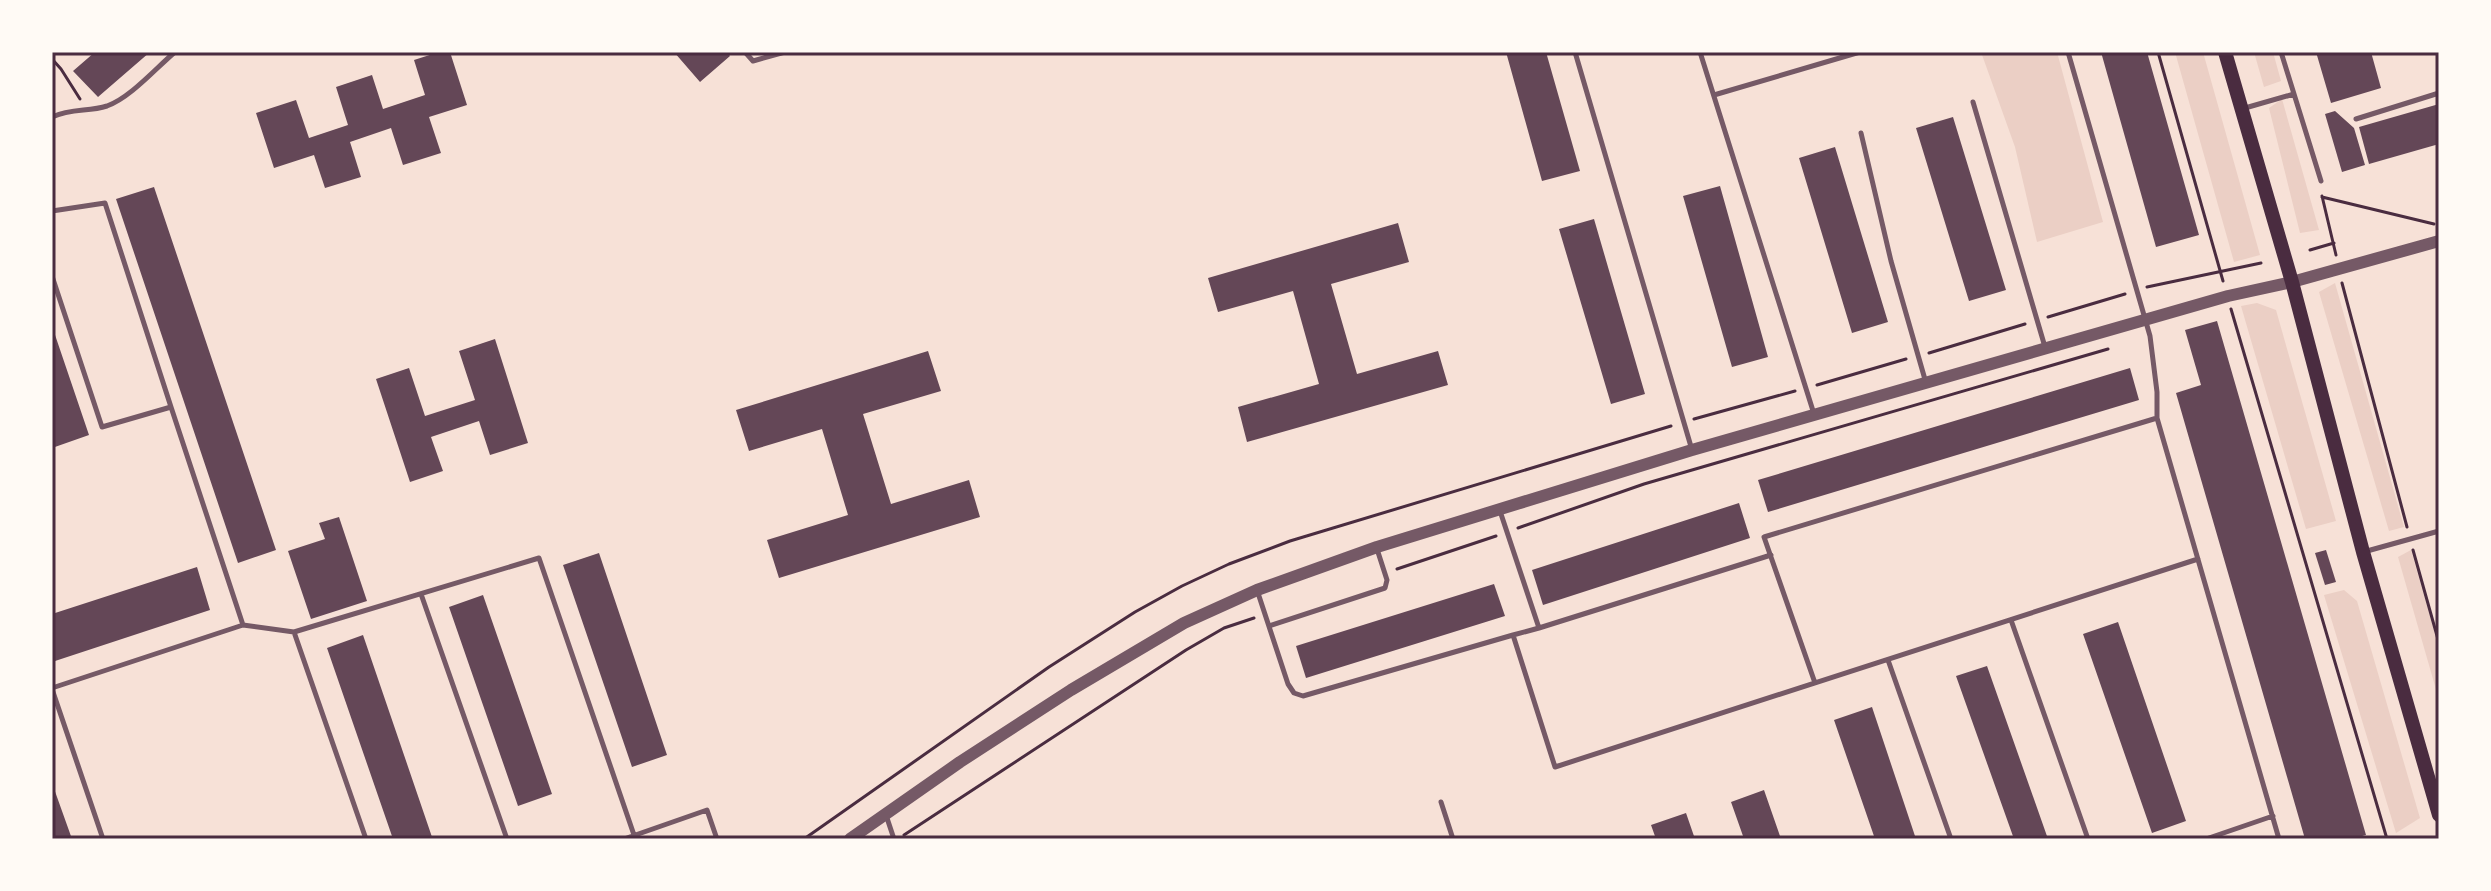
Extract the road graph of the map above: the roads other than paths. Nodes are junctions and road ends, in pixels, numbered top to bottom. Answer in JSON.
{"nodes":[{"id":1,"x":175,"y":52,"type":"edge"},
{"id":2,"x":745,"y":52,"type":"edge"},
{"id":3,"x":785,"y":52,"type":"edge"},
{"id":4,"x":1575,"y":52,"type":"edge"},
{"id":5,"x":1700,"y":52,"type":"edge"},
{"id":6,"x":1860,"y":52,"type":"edge"},
{"id":7,"x":2068,"y":52,"type":"edge"},
{"id":8,"x":2225,"y":52,"type":"edge"},
{"id":9,"x":2281,"y":52,"type":"edge"},
{"id":10,"x":2439,"y":93,"type":"edge"},
{"id":11,"x":2294,"y":94,"type":"junction"},
{"id":12,"x":1714,"y":95,"type":"junction"},
{"id":13,"x":1973,"y":102,"type":"dead end"},
{"id":14,"x":2241,"y":109,"type":"junction"},
{"id":15,"x":52,"y":117,"type":"edge"},
{"id":16,"x":2356,"y":119,"type":"dead end"},
{"id":17,"x":1861,"y":133,"type":"dead end"},
{"id":18,"x":2321,"y":181,"type":"road end"},
{"id":19,"x":52,"y":211,"type":"edge"},
{"id":20,"x":2439,"y":241,"type":"edge"},
{"id":21,"x":52,"y":276,"type":"edge"},
{"id":22,"x":2292,"y":282,"type":"junction"},
{"id":23,"x":2146,"y":319,"type":"junction"},
{"id":24,"x":2045,"y":350,"type":"junction"},
{"id":25,"x":1926,"y":384,"type":"junction"},
{"id":26,"x":171,"y":407,"type":"junction"},
{"id":27,"x":1815,"y":415,"type":"junction"},
{"id":28,"x":2157,"y":418,"type":"junction"},
{"id":29,"x":1692,"y":450,"type":"junction"},
{"id":30,"x":1500,"y":511,"type":"junction"},
{"id":31,"x":2439,"y":531,"type":"edge"},
{"id":32,"x":1377,"y":547,"type":"junction"},
{"id":33,"x":2363,"y":552,"type":"junction"},
{"id":34,"x":1771,"y":555,"type":"junction"},
{"id":35,"x":2198,"y":559,"type":"junction"},
{"id":36,"x":1257,"y":590,"type":"junction"},
{"id":37,"x":421,"y":594,"type":"junction"},
{"id":38,"x":2011,"y":620,"type":"junction"},
{"id":39,"x":243,"y":625,"type":"junction"},
{"id":40,"x":1269,"y":626,"type":"junction"},
{"id":41,"x":1539,"y":628,"type":"junction"},
{"id":42,"x":294,"y":632,"type":"junction"},
{"id":43,"x":1513,"y":635,"type":"junction"},
{"id":44,"x":1888,"y":660,"type":"junction"},
{"id":45,"x":1815,"y":683,"type":"junction"},
{"id":46,"x":52,"y":688,"type":"edge"},
{"id":47,"x":1441,"y":802,"type":"dead end"},
{"id":48,"x":886,"y":814,"type":"junction"},
{"id":49,"x":2439,"y":815,"type":"edge"},
{"id":50,"x":2273,"y":816,"type":"junction"},
{"id":51,"x":634,"y":835,"type":"junction"},
{"id":52,"x":103,"y":839,"type":"edge"},
{"id":53,"x":366,"y":839,"type":"edge"},
{"id":54,"x":507,"y":839,"type":"edge"},
{"id":55,"x":624,"y":839,"type":"edge"},
{"id":56,"x":717,"y":839,"type":"edge"},
{"id":57,"x":850,"y":839,"type":"edge"},
{"id":58,"x":896,"y":839,"type":"edge"},
{"id":59,"x":1453,"y":839,"type":"edge"},
{"id":60,"x":1951,"y":839,"type":"edge"},
{"id":61,"x":2088,"y":839,"type":"edge"},
{"id":62,"x":2206,"y":839,"type":"edge"},
{"id":63,"x":2279,"y":839,"type":"edge"}],
"edges":[{"from":1,"to":15,"type":"lane"},
{"from":2,"to":3,"type":"lane"},
{"from":4,"to":29,"type":"lane"},
{"from":5,"to":12,"type":"lane"},
{"from":6,"to":12,"type":"lane"},
{"from":7,"to":23,"type":"lane"},
{"from":8,"to":14,"type":"main road"},
{"from":9,"to":11,"type":"lane"},
{"from":10,"to":16,"type":"lane"},
{"from":11,"to":14,"type":"lane"},
{"from":11,"to":18,"type":"lane"},
{"from":12,"to":27,"type":"lane"},
{"from":13,"to":24,"type":"lane"},
{"from":14,"to":22,"type":"main road"},
{"from":17,"to":25,"type":"lane"},
{"from":19,"to":26,"type":"lane"},
{"from":20,"to":22,"type":"street"},
{"from":21,"to":26,"type":"lane"},
{"from":22,"to":23,"type":"street"},
{"from":22,"to":33,"type":"main road"},
{"from":23,"to":24,"type":"street"},
{"from":23,"to":28,"type":"lane"},
{"from":24,"to":25,"type":"street"},
{"from":25,"to":27,"type":"street"},
{"from":26,"to":39,"type":"lane"},
{"from":27,"to":29,"type":"street"},
{"from":28,"to":34,"type":"lane"},
{"from":28,"to":35,"type":"lane"},
{"from":29,"to":30,"type":"street"},
{"from":30,"to":32,"type":"street"},
{"from":30,"to":41,"type":"lane"},
{"from":31,"to":33,"type":"lane"},
{"from":32,"to":36,"type":"street"},
{"from":32,"to":40,"type":"lane"},
{"from":33,"to":49,"type":"main road"},
{"from":34,"to":41,"type":"lane"},
{"from":34,"to":45,"type":"lane"},
{"from":35,"to":38,"type":"lane"},
{"from":35,"to":50,"type":"lane"},
{"from":36,"to":40,"type":"lane"},
{"from":36,"to":48,"type":"street"},
{"from":37,"to":42,"type":"lane"},
{"from":37,"to":51,"type":"lane"},
{"from":37,"to":54,"type":"lane"},
{"from":38,"to":44,"type":"lane"},
{"from":38,"to":61,"type":"lane"},
{"from":39,"to":42,"type":"lane"},
{"from":39,"to":46,"type":"lane"},
{"from":40,"to":43,"type":"lane"},
{"from":41,"to":43,"type":"lane"},
{"from":42,"to":53,"type":"lane"},
{"from":43,"to":45,"type":"lane"},
{"from":44,"to":45,"type":"lane"},
{"from":44,"to":60,"type":"lane"},
{"from":46,"to":52,"type":"lane"},
{"from":47,"to":59,"type":"lane"},
{"from":48,"to":57,"type":"street"},
{"from":48,"to":58,"type":"lane"},
{"from":50,"to":62,"type":"lane"},
{"from":50,"to":63,"type":"lane"},
{"from":51,"to":55,"type":"lane"},
{"from":51,"to":56,"type":"lane"}]}
